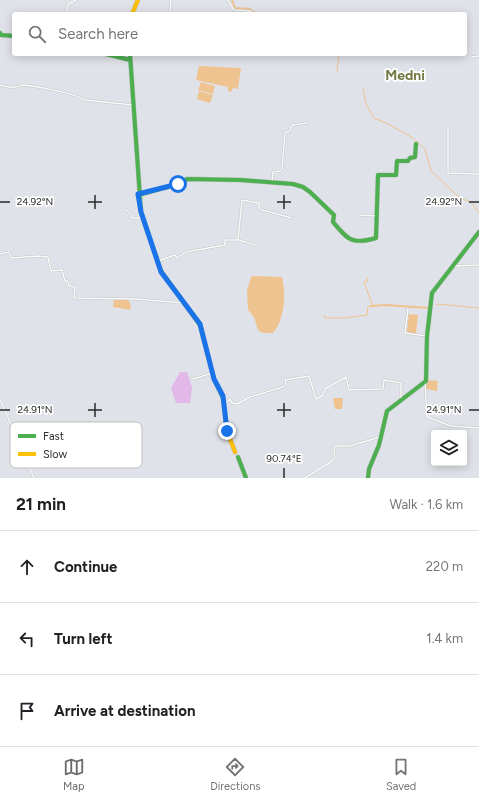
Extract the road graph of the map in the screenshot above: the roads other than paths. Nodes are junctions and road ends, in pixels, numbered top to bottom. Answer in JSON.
{"nodes":[{"id":1,"x":76,"y":0,"type":"edge"},
{"id":2,"x":138,"y":0,"type":"edge"},
{"id":3,"x":171,"y":0,"type":"edge"},
{"id":4,"x":228,"y":0,"type":"edge"},
{"id":5,"x":66,"y":12,"type":"edge"},
{"id":6,"x":133,"y":12,"type":"edge"},
{"id":7,"x":170,"y":12,"type":"edge"},
{"id":8,"x":251,"y":12,"type":"edge"},
{"id":9,"x":0,"y":34,"type":"edge"},
{"id":10,"x":12,"y":36,"type":"edge"},
{"id":11,"x":114,"y":56,"type":"edge"},
{"id":12,"x":130,"y":56,"type":"edge"},
{"id":13,"x":479,"y":56,"type":"edge"},
{"id":14,"x":471,"y":57,"type":"dead end"},
{"id":15,"x":130,"y":60,"type":"junction"},
{"id":16,"x":0,"y":85,"type":"edge"},
{"id":17,"x":133,"y":106,"type":"junction"},
{"id":18,"x":307,"y":122,"type":"dead end"},
{"id":19,"x":448,"y":126,"type":"dead end"},
{"id":20,"x":416,"y":144,"type":"dead end"},
{"id":21,"x":479,"y":174,"type":"edge"},
{"id":22,"x":272,"y":183,"type":"junction"},
{"id":23,"x":138,"y":194,"type":"junction"},
{"id":24,"x":125,"y":209,"type":"dead end"},
{"id":25,"x":359,"y":215,"type":"dead end"},
{"id":26,"x":377,"y":216,"type":"junction"},
{"id":27,"x":142,"y":218,"type":"junction"},
{"id":28,"x":292,"y":218,"type":"dead end"},
{"id":29,"x":479,"y":232,"type":"edge"},
{"id":30,"x":238,"y":240,"type":"junction"},
{"id":31,"x":256,"y":245,"type":"dead end"},
{"id":32,"x":0,"y":254,"type":"edge"},
{"id":33,"x":158,"y":261,"type":"junction"},
{"id":34,"x":479,"y":265,"type":"edge"},
{"id":35,"x":453,"y":266,"type":"junction"},
{"id":36,"x":185,"y":303,"type":"junction"},
{"id":37,"x":408,"y":309,"type":"dead end"},
{"id":38,"x":427,"y":336,"type":"junction"},
{"id":39,"x":191,"y":377,"type":"dead end"},
{"id":40,"x":214,"y":379,"type":"junction"},
{"id":41,"x":425,"y":382,"type":"junction"},
{"id":42,"x":0,"y":399,"type":"edge"},
{"id":43,"x":401,"y":400,"type":"junction"},
{"id":44,"x":224,"y":404,"type":"junction"},
{"id":45,"x":10,"y":422,"type":"edge"},
{"id":46,"x":479,"y":428,"type":"edge"},
{"id":47,"x":381,"y":436,"type":"junction"},
{"id":48,"x":236,"y":452,"type":"dead end"},
{"id":49,"x":238,"y":457,"type":"dead end"},
{"id":50,"x":30,"y":468,"type":"edge"},
{"id":51,"x":34,"y":478,"type":"edge"},
{"id":52,"x":246,"y":478,"type":"edge"},
{"id":53,"x":305,"y":478,"type":"edge"},
{"id":54,"x":368,"y":478,"type":"edge"}],
"edges":[{"from":1,"to":5,"type":"street"},
{"from":2,"to":6,"type":"street"},
{"from":3,"to":7,"type":"street"},
{"from":4,"to":8,"type":"street"},
{"from":9,"to":10,"type":"street"},
{"from":11,"to":15,"type":"street"},
{"from":12,"to":15,"type":"street"},
{"from":13,"to":14,"type":"street"},
{"from":15,"to":17,"type":"street"},
{"from":16,"to":17,"type":"street"},
{"from":17,"to":23,"type":"street"},
{"from":18,"to":22,"type":"street"},
{"from":19,"to":21,"type":"street"},
{"from":20,"to":26,"type":"street"},
{"from":22,"to":23,"type":"street"},
{"from":22,"to":26,"type":"street"},
{"from":23,"to":27,"type":"street"},
{"from":24,"to":27,"type":"street"},
{"from":25,"to":26,"type":"street"},
{"from":27,"to":33,"type":"street"},
{"from":28,"to":30,"type":"street"},
{"from":29,"to":35,"type":"street"},
{"from":30,"to":31,"type":"street"},
{"from":30,"to":33,"type":"street"},
{"from":32,"to":36,"type":"street"},
{"from":33,"to":36,"type":"street"},
{"from":34,"to":35,"type":"street"},
{"from":35,"to":38,"type":"street"},
{"from":36,"to":40,"type":"street"},
{"from":37,"to":38,"type":"street"},
{"from":38,"to":41,"type":"street"},
{"from":39,"to":40,"type":"street"},
{"from":40,"to":44,"type":"street"},
{"from":41,"to":43,"type":"street"},
{"from":41,"to":46,"type":"street"},
{"from":42,"to":45,"type":"street"},
{"from":43,"to":44,"type":"street"},
{"from":43,"to":47,"type":"street"},
{"from":44,"to":48,"type":"street"},
{"from":47,"to":53,"type":"street"},
{"from":47,"to":54,"type":"street"},
{"from":49,"to":52,"type":"street"},
{"from":50,"to":51,"type":"street"}]}
